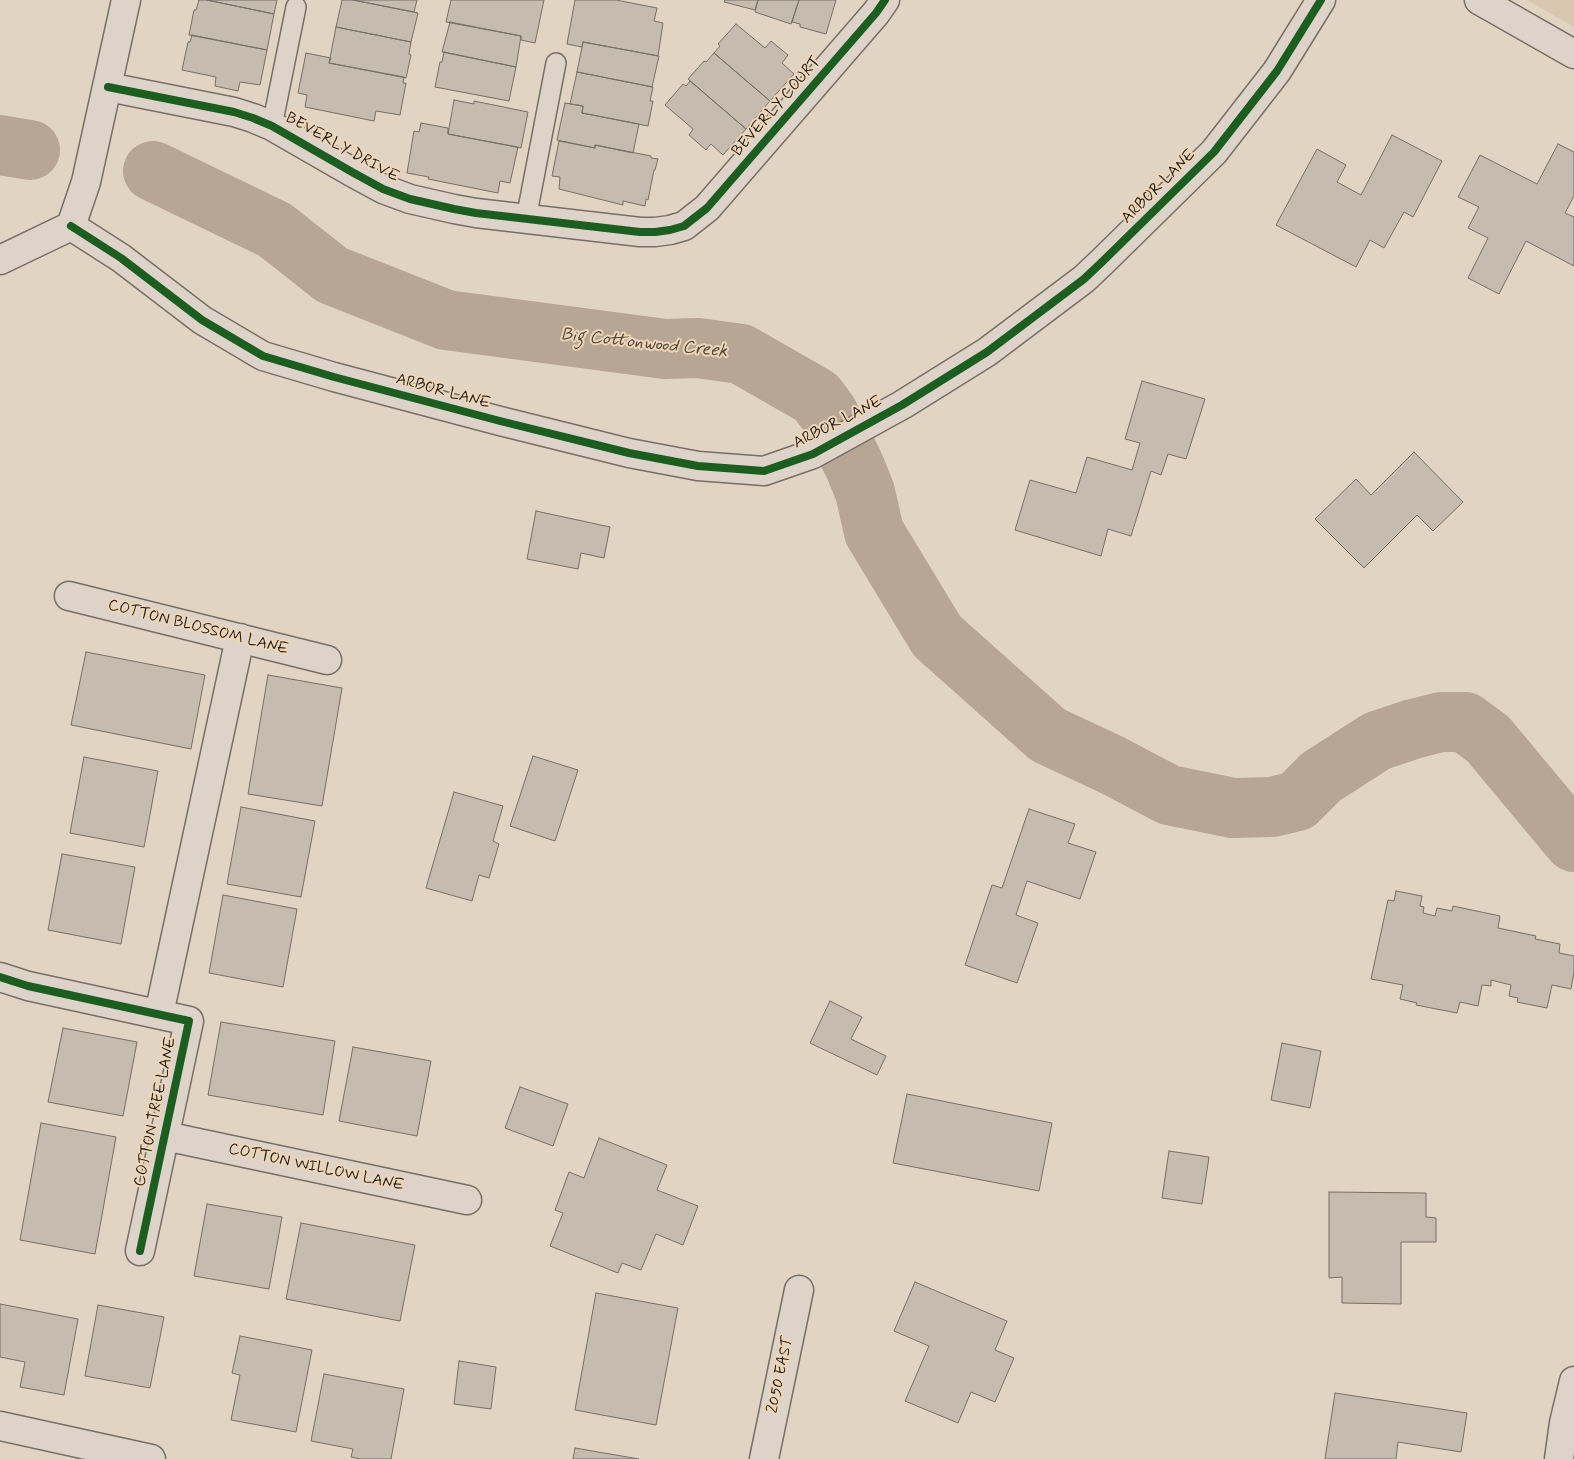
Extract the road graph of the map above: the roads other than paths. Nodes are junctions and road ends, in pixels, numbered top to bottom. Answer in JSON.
{"nodes":[{"id":1,"x":126,"y":0,"type":"edge"},
{"id":2,"x":885,"y":0,"type":"edge"},
{"id":3,"x":1321,"y":0,"type":"edge"},
{"id":4,"x":1479,"y":0,"type":"edge"},
{"id":5,"x":296,"y":8,"type":"dead end"},
{"id":6,"x":1574,"y":54,"type":"edge"},
{"id":7,"x":556,"y":63,"type":"dead end"},
{"id":8,"x":108,"y":87,"type":"junction"},
{"id":9,"x":272,"y":126,"type":"junction"},
{"id":10,"x":526,"y":219,"type":"junction"},
{"id":11,"x":71,"y":226,"type":"junction"},
{"id":12,"x":684,"y":226,"type":"joint"},
{"id":13,"x":0,"y":260,"type":"edge"},
{"id":14,"x":69,"y":596,"type":"dead end"},
{"id":15,"x":240,"y":638,"type":"junction"},
{"id":16,"x":327,"y":660,"type":"dead end"},
{"id":17,"x":0,"y":977,"type":"edge"},
{"id":18,"x":159,"y":1014,"type":"junction"},
{"id":19,"x":165,"y":1136,"type":"junction"},
{"id":20,"x":467,"y":1200,"type":"dead end"},
{"id":21,"x":140,"y":1252,"type":"dead end"},
{"id":22,"x":799,"y":1290,"type":"dead end"},
{"id":23,"x":1574,"y":1381,"type":"edge"},
{"id":24,"x":0,"y":1426,"type":"edge"},
{"id":25,"x":151,"y":1459,"type":"edge"},
{"id":26,"x":764,"y":1459,"type":"edge"},
{"id":27,"x":1559,"y":1459,"type":"edge"}],
"edges":[{"from":1,"to":8,"type":"street"},
{"from":2,"to":12,"type":"street","name":"BEVERLY COURT"},
{"from":3,"to":11,"type":"street","name":"ARBOR LANE"},
{"from":4,"to":6,"type":"street"},
{"from":5,"to":9,"type":"lane"},
{"from":7,"to":10,"type":"lane"},
{"from":8,"to":9,"type":"street","name":"BEVERLY DRIVE"},
{"from":8,"to":11,"type":"street"},
{"from":9,"to":10,"type":"street","name":"BEVERLY DRIVE"},
{"from":10,"to":12,"type":"street","name":"BEVERLY DRIVE"},
{"from":11,"to":13,"type":"street"},
{"from":14,"to":15,"type":"street","name":"COTTON BLOSSOM LANE"},
{"from":15,"to":16,"type":"street","name":"COTTON BLOSSOM LANE"},
{"from":15,"to":18,"type":"street","name":"COTTON TREE LANE"},
{"from":17,"to":18,"type":"street","name":"COTTON TREE LANE"},
{"from":18,"to":19,"type":"street","name":"COTTON TREE LANE"},
{"from":19,"to":20,"type":"street","name":"COTTON WILLOW LANE"},
{"from":19,"to":21,"type":"street","name":"COTTON TREE LANE"},
{"from":22,"to":26,"type":"street","name":"2050 EAST"},
{"from":23,"to":27,"type":"street"},
{"from":24,"to":25,"type":"street"}]}
